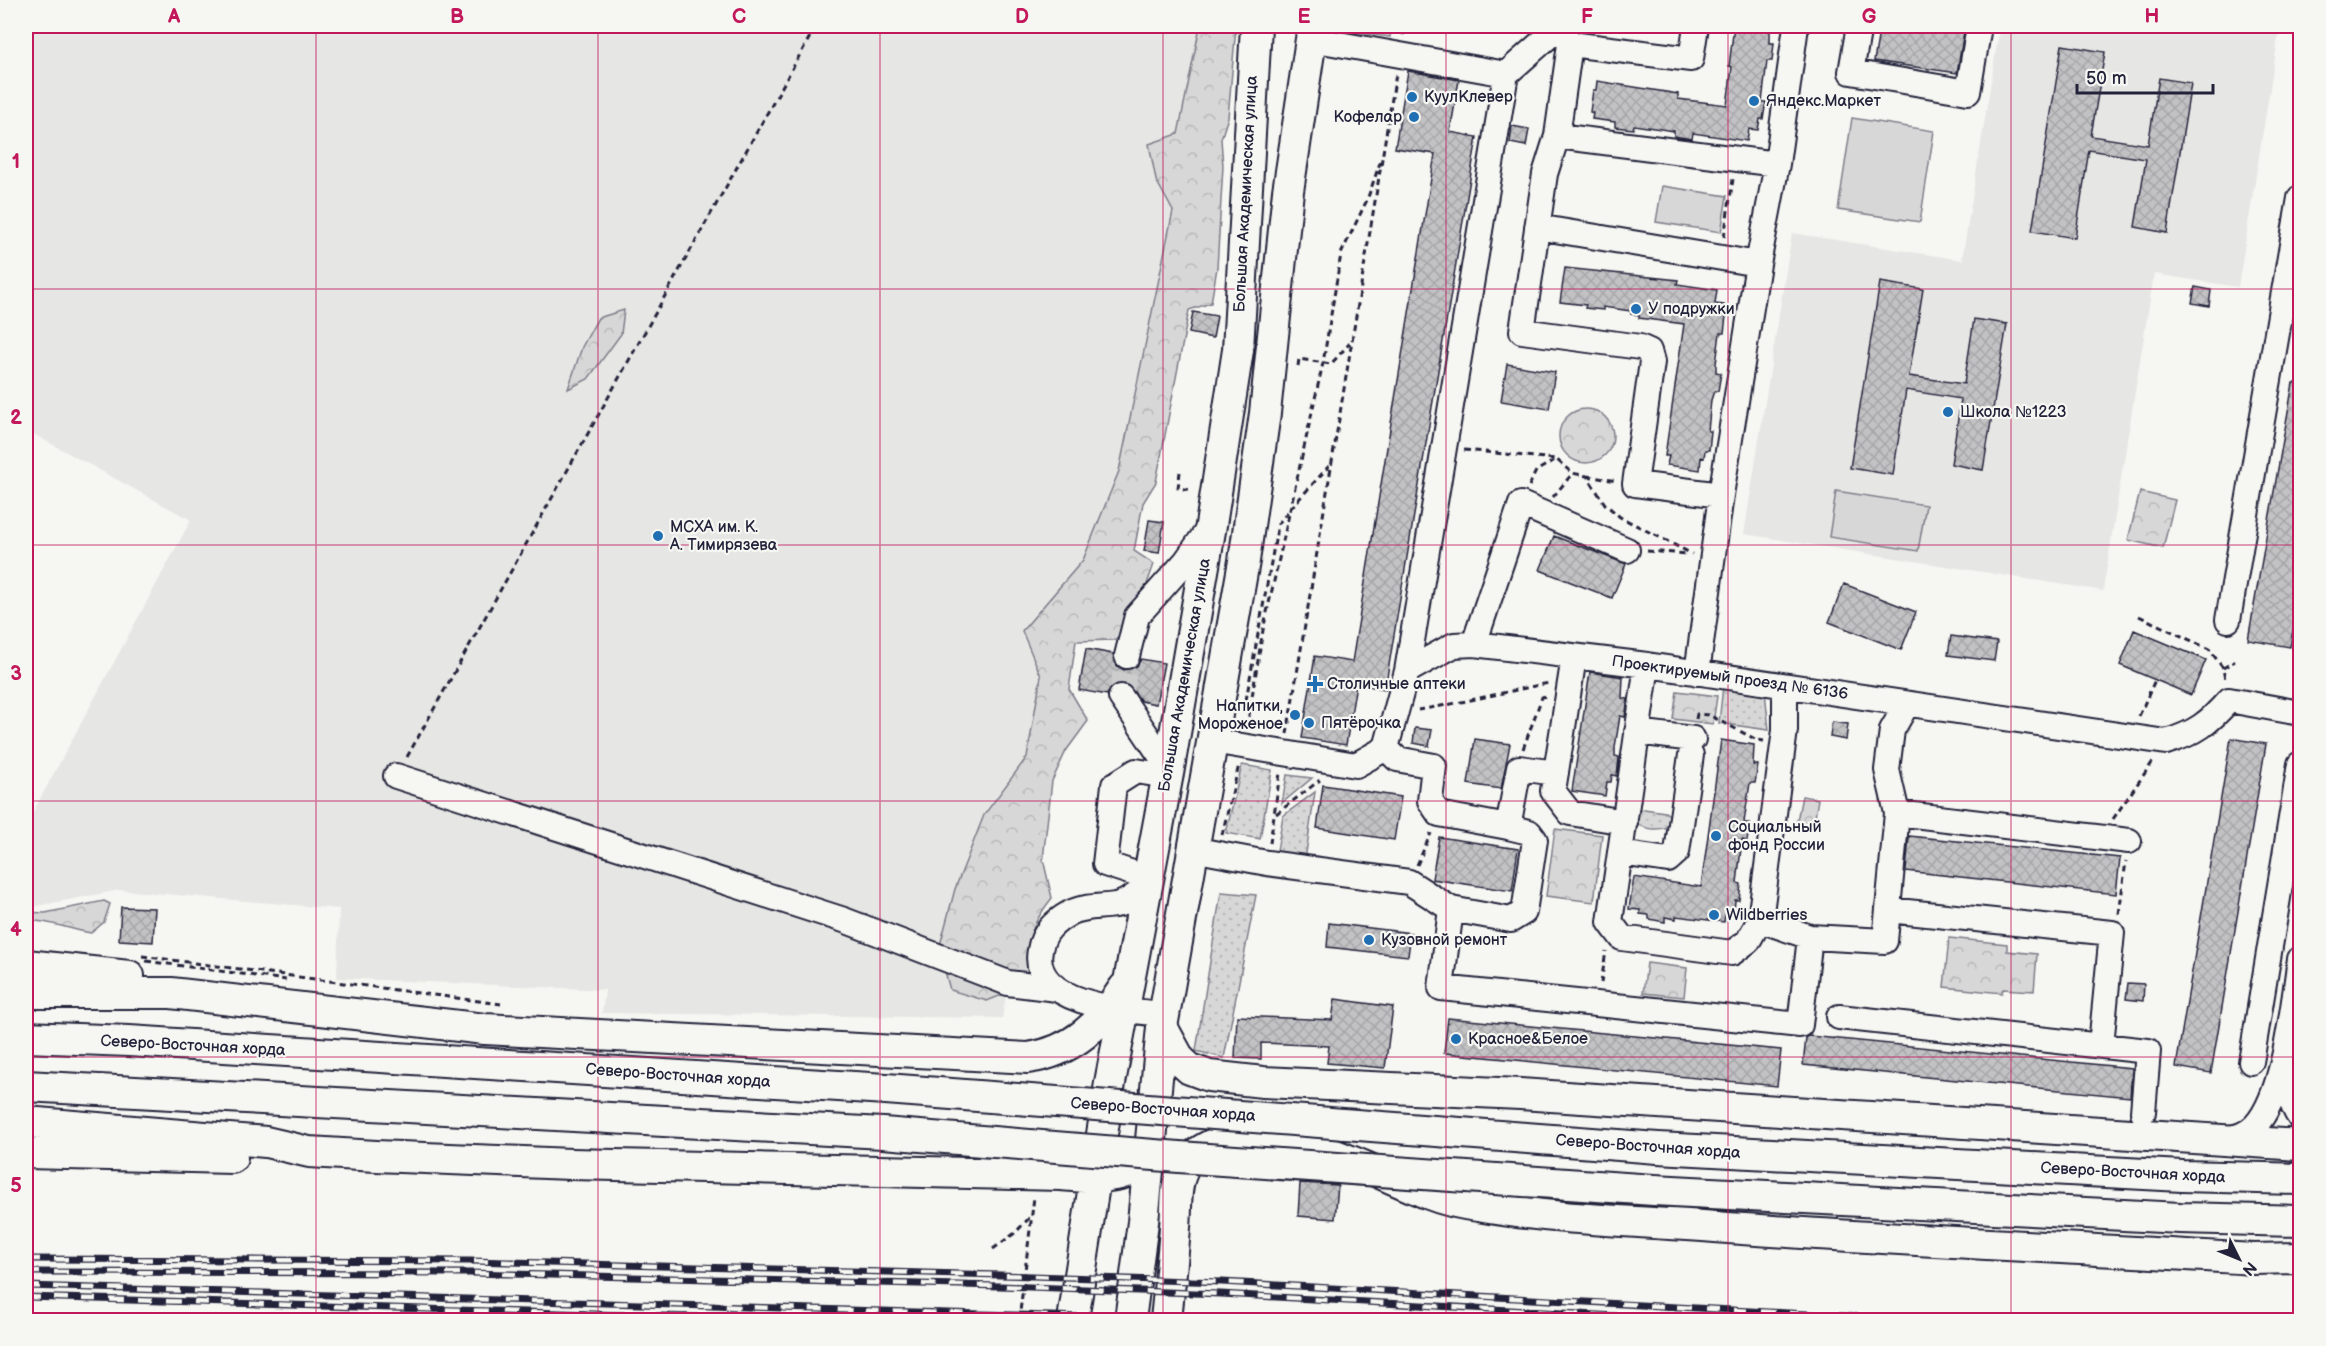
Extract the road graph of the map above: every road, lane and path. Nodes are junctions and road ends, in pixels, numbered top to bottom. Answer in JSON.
{"nodes":[{"id":1,"x":816,"y":26,"type":"edge"},
{"id":2,"x":1256,"y":26,"type":"edge"},
{"id":3,"x":1404,"y":26,"type":"edge"},
{"id":4,"x":1695,"y":26,"type":"edge"},
{"id":5,"x":1796,"y":26,"type":"edge"},
{"id":6,"x":1859,"y":26,"type":"edge"},
{"id":7,"x":1979,"y":26,"type":"edge"},
{"id":8,"x":2294,"y":26,"type":"edge"},
{"id":9,"x":1312,"y":32,"type":"edge"},
{"id":10,"x":1563,"y":32,"type":"edge"},
{"id":11,"x":2301,"y":38,"type":"edge"},
{"id":12,"x":1400,"y":54,"type":"junction"},
{"id":13,"x":1506,"y":74,"type":"junction"},
{"id":14,"x":1557,"y":136,"type":"junction"},
{"id":15,"x":1384,"y":149,"type":"junction"},
{"id":16,"x":1736,"y":159,"type":"junction"},
{"id":17,"x":1777,"y":164,"type":"junction"},
{"id":18,"x":2301,"y":198,"type":"edge"},
{"id":19,"x":1537,"y":227,"type":"junction"},
{"id":20,"x":1721,"y":257,"type":"junction"},
{"id":21,"x":1758,"y":264,"type":"junction"},
{"id":22,"x":1351,"y":342,"type":"junction"},
{"id":23,"x":1323,"y":363,"type":"junction"},
{"id":24,"x":1298,"y":366,"type":"dead end"},
{"id":25,"x":1444,"y":447,"type":"junction"},
{"id":26,"x":1556,"y":459,"type":"junction"},
{"id":27,"x":1330,"y":465,"type":"junction"},
{"id":28,"x":1180,"y":472,"type":"dead end"},
{"id":29,"x":1572,"y":473,"type":"junction"},
{"id":30,"x":1587,"y":476,"type":"junction"},
{"id":31,"x":1635,"y":484,"type":"junction"},
{"id":32,"x":1195,"y":490,"type":"dead end"},
{"id":33,"x":1721,"y":495,"type":"junction"},
{"id":34,"x":1290,"y":508,"type":"junction"},
{"id":35,"x":1531,"y":508,"type":"junction"},
{"id":36,"x":1211,"y":525,"type":"junction"},
{"id":37,"x":1627,"y":550,"type":"joint"},
{"id":38,"x":1702,"y":555,"type":"junction"},
{"id":39,"x":2139,"y":616,"type":"dead end"},
{"id":40,"x":2228,"y":620,"type":"dead end"},
{"id":41,"x":1474,"y":644,"type":"junction"},
{"id":42,"x":1127,"y":656,"type":"tunnel mouth"},
{"id":43,"x":2235,"y":661,"type":"dead end"},
{"id":44,"x":1647,"y":665,"type":"junction"},
{"id":45,"x":2223,"y":668,"type":"junction"},
{"id":46,"x":1407,"y":671,"type":"junction"},
{"id":47,"x":1697,"y":673,"type":"junction"},
{"id":48,"x":1571,"y":676,"type":"junction"},
{"id":49,"x":2155,"y":680,"type":"dead end"},
{"id":50,"x":1785,"y":686,"type":"junction"},
{"id":51,"x":1121,"y":698,"type":"tunnel mouth"},
{"id":52,"x":2229,"y":700,"type":"junction"},
{"id":53,"x":1907,"y":704,"type":"junction"},
{"id":54,"x":1244,"y":711,"type":"dead end"},
{"id":55,"x":1413,"y":711,"type":"dead end"},
{"id":56,"x":2301,"y":713,"type":"edge"},
{"id":57,"x":1637,"y":732,"type":"junction"},
{"id":58,"x":2130,"y":736,"type":"junction"},
{"id":59,"x":2166,"y":742,"type":"junction"},
{"id":60,"x":1783,"y":743,"type":"junction"},
{"id":61,"x":1231,"y":745,"type":"junction"},
{"id":62,"x":1692,"y":747,"type":"junction"},
{"id":63,"x":1386,"y":748,"type":"junction"},
{"id":64,"x":1283,"y":753,"type":"junction"},
{"id":65,"x":2301,"y":764,"type":"edge"},
{"id":66,"x":1519,"y":768,"type":"junction"},
{"id":67,"x":1168,"y":772,"type":"junction"},
{"id":68,"x":1556,"y":773,"type":"junction"},
{"id":69,"x":1313,"y":774,"type":"dead end"},
{"id":70,"x":396,"y":776,"type":"joint"},
{"id":71,"x":1897,"y":813,"type":"junction"},
{"id":72,"x":1439,"y":814,"type":"junction"},
{"id":73,"x":1274,"y":815,"type":"junction"},
{"id":74,"x":1624,"y":822,"type":"junction"},
{"id":75,"x":1508,"y":827,"type":"junction"},
{"id":76,"x":2100,"y":838,"type":"junction"},
{"id":77,"x":2128,"y":841,"type":"joint"},
{"id":78,"x":1205,"y":852,"type":"junction"},
{"id":79,"x":1620,"y":853,"type":"junction"},
{"id":80,"x":1267,"y":863,"type":"junction"},
{"id":81,"x":1147,"y":882,"type":"junction"},
{"id":82,"x":1409,"y":882,"type":"junction"},
{"id":83,"x":1451,"y":909,"type":"junction"},
{"id":84,"x":1888,"y":910,"type":"junction"},
{"id":85,"x":1760,"y":920,"type":"junction"},
{"id":86,"x":1610,"y":922,"type":"junction"},
{"id":87,"x":2112,"y":933,"type":"junction"},
{"id":88,"x":1810,"y":937,"type":"junction"},
{"id":89,"x":2301,"y":959,"type":"edge"},
{"id":90,"x":26,"y":965,"type":"edge"},
{"id":91,"x":329,"y":986,"type":"dead end"},
{"id":92,"x":1057,"y":989,"type":"junction"},
{"id":93,"x":26,"y":993,"type":"edge"},
{"id":94,"x":1121,"y":1001,"type":"junction"},
{"id":95,"x":1598,"y":1004,"type":"junction"},
{"id":96,"x":505,"y":1005,"type":"dead end"},
{"id":97,"x":1839,"y":1017,"type":"dead end"},
{"id":98,"x":26,"y":1018,"type":"edge"},
{"id":99,"x":1163,"y":1021,"type":"junction"},
{"id":100,"x":485,"y":1029,"type":"junction"},
{"id":101,"x":26,"y":1037,"type":"edge"},
{"id":102,"x":129,"y":1041,"type":"junction"},
{"id":103,"x":2101,"y":1045,"type":"junction"},
{"id":104,"x":2284,"y":1052,"type":"junction"},
{"id":105,"x":2251,"y":1062,"type":"dead end"},
{"id":106,"x":26,"y":1086,"type":"edge"},
{"id":107,"x":1157,"y":1088,"type":"junction"},
{"id":108,"x":86,"y":1091,"type":"junction"},
{"id":109,"x":26,"y":1096,"type":"edge"},
{"id":110,"x":2143,"y":1112,"type":"dead end"},
{"id":111,"x":2301,"y":1119,"type":"edge"},
{"id":112,"x":26,"y":1122,"type":"edge"},
{"id":113,"x":2223,"y":1140,"type":"junction"},
{"id":114,"x":2301,"y":1145,"type":"edge"},
{"id":115,"x":309,"y":1152,"type":"junction"},
{"id":116,"x":26,"y":1153,"type":"edge"},
{"id":117,"x":1149,"y":1161,"type":"junction"},
{"id":118,"x":1096,"y":1178,"type":"junction"},
{"id":119,"x":2301,"y":1179,"type":"edge"},
{"id":120,"x":1174,"y":1201,"type":"junction"},
{"id":121,"x":1033,"y":1206,"type":"dead end"},
{"id":122,"x":1033,"y":1214,"type":"junction"},
{"id":123,"x":2301,"y":1221,"type":"edge"},
{"id":124,"x":993,"y":1249,"type":"dead end"},
{"id":125,"x":2301,"y":1258,"type":"edge"},
{"id":126,"x":1019,"y":1320,"type":"edge"},
{"id":127,"x":1073,"y":1320,"type":"edge"},
{"id":128,"x":1130,"y":1320,"type":"edge"},
{"id":129,"x":1166,"y":1320,"type":"edge"}],
"edges":[{"from":1,"to":70,"type":"path"},
{"from":2,"to":36,"type":"main road","name":"Большая Академическая улица"},
{"from":3,"to":12,"type":"path"},
{"from":4,"to":10,"type":"street"},
{"from":5,"to":17,"type":"street"},
{"from":6,"to":7,"type":"street"},
{"from":8,"to":11,"type":"path"},
{"from":9,"to":12,"type":"street"},
{"from":9,"to":61,"type":"main road"},
{"from":10,"to":13,"type":"street"},
{"from":10,"to":14,"type":"street"},
{"from":12,"to":13,"type":"street"},
{"from":12,"to":15,"type":"path"},
{"from":13,"to":25,"type":"street"},
{"from":14,"to":16,"type":"street"},
{"from":14,"to":19,"type":"street"},
{"from":15,"to":22,"type":"path"},
{"from":15,"to":23,"type":"path"},
{"from":16,"to":17,"type":"street"},
{"from":16,"to":20,"type":"path"},
{"from":17,"to":21,"type":"street"},
{"from":18,"to":40,"type":"street"},
{"from":19,"to":20,"type":"street"},
{"from":19,"to":31,"type":"street"},
{"from":20,"to":21,"type":"street"},
{"from":21,"to":33,"type":"street"},
{"from":22,"to":23,"type":"path"},
{"from":22,"to":27,"type":"path"},
{"from":23,"to":24,"type":"path"},
{"from":23,"to":34,"type":"path"},
{"from":25,"to":26,"type":"path"},
{"from":25,"to":46,"type":"street"},
{"from":26,"to":29,"type":"path"},
{"from":26,"to":35,"type":"path"},
{"from":27,"to":34,"type":"path"},
{"from":27,"to":64,"type":"path"},
{"from":28,"to":32,"type":"path"},
{"from":29,"to":30,"type":"path"},
{"from":29,"to":35,"type":"path"},
{"from":30,"to":31,"type":"path"},
{"from":30,"to":38,"type":"path"},
{"from":31,"to":33,"type":"street"},
{"from":33,"to":38,"type":"street"},
{"from":34,"to":54,"type":"path"},
{"from":34,"to":61,"type":"path"},
{"from":35,"to":37,"type":"street"},
{"from":35,"to":41,"type":"street"},
{"from":36,"to":42,"type":"street"},
{"from":36,"to":67,"type":"main road","name":"Большая Академическая улица"},
{"from":37,"to":38,"type":"path"},
{"from":38,"to":47,"type":"street"},
{"from":39,"to":45,"type":"path"},
{"from":41,"to":46,"type":"street","name":"Проектируемый проезд № 6136"},
{"from":41,"to":48,"type":"street","name":"Проектируемый проезд № 6136"},
{"from":43,"to":45,"type":"path"},
{"from":44,"to":47,"type":"street","name":"Проектируемый проезд № 6136"},
{"from":44,"to":48,"type":"street","name":"Проектируемый проезд № 6136"},
{"from":44,"to":57,"type":"street"},
{"from":45,"to":52,"type":"path"},
{"from":46,"to":63,"type":"street"},
{"from":47,"to":50,"type":"street","name":"Проектируемый проезд № 6136"},
{"from":48,"to":55,"type":"path"},
{"from":48,"to":66,"type":"path"},
{"from":48,"to":68,"type":"street"},
{"from":49,"to":58,"type":"path"},
{"from":50,"to":53,"type":"street","name":"Проектируемый проезд № 6136"},
{"from":50,"to":60,"type":"street"},
{"from":51,"to":67,"type":"street"},
{"from":52,"to":56,"type":"street"},
{"from":52,"to":59,"type":"street","name":"Проектируемый проезд № 6136"},
{"from":53,"to":58,"type":"street","name":"Проектируемый проезд № 6136"},
{"from":53,"to":71,"type":"street"},
{"from":57,"to":62,"type":"street"},
{"from":57,"to":74,"type":"street"},
{"from":58,"to":59,"type":"street","name":"Проектируемый проезд № 6136"},
{"from":59,"to":76,"type":"path"},
{"from":60,"to":62,"type":"path"},
{"from":60,"to":85,"type":"street"},
{"from":61,"to":64,"type":"street"},
{"from":61,"to":78,"type":"main road"},
{"from":61,"to":78,"type":"path"},
{"from":61,"to":78,"type":"path"},
{"from":62,"to":79,"type":"street"},
{"from":63,"to":64,"type":"street"},
{"from":63,"to":72,"type":"street"},
{"from":64,"to":73,"type":"path"},
{"from":65,"to":105,"type":"street"},
{"from":66,"to":68,"type":"street"},
{"from":66,"to":75,"type":"street"},
{"from":67,"to":81,"type":"main road","name":"Большая Академическая улица"},
{"from":67,"to":81,"type":"street"},
{"from":68,"to":74,"type":"street"},
{"from":69,"to":73,"type":"path"},
{"from":70,"to":92,"type":"street"},
{"from":71,"to":76,"type":"street"},
{"from":71,"to":84,"type":"street"},
{"from":72,"to":75,"type":"street"},
{"from":72,"to":82,"type":"path"},
{"from":73,"to":80,"type":"path"},
{"from":74,"to":79,"type":"street"},
{"from":75,"to":83,"type":"street"},
{"from":76,"to":77,"type":"street"},
{"from":77,"to":87,"type":"path"},
{"from":78,"to":80,"type":"street"},
{"from":78,"to":99,"type":"main road"},
{"from":79,"to":86,"type":"street"},
{"from":80,"to":82,"type":"street"},
{"from":81,"to":92,"type":"street"},
{"from":81,"to":94,"type":"main road","name":"Большая Академическая улица"},
{"from":82,"to":83,"type":"street"},
{"from":83,"to":95,"type":"street"},
{"from":84,"to":87,"type":"street"},
{"from":84,"to":88,"type":"street"},
{"from":85,"to":86,"type":"street"},
{"from":85,"to":88,"type":"street"},
{"from":86,"to":95,"type":"path"},
{"from":87,"to":103,"type":"street"},
{"from":88,"to":95,"type":"street"},
{"from":89,"to":104,"type":"street"},
{"from":90,"to":100,"type":"main road"},
{"from":91,"to":96,"type":"path"},
{"from":92,"to":94,"type":"street"},
{"from":93,"to":100,"type":"main road"},
{"from":94,"to":99,"type":"street"},
{"from":94,"to":100,"type":"main road"},
{"from":94,"to":118,"type":"main road","name":"Большая Академическая улица"},
{"from":97,"to":103,"type":"street"},
{"from":98,"to":102,"type":"main road"},
{"from":99,"to":107,"type":"main road"},
{"from":99,"to":113,"type":"main road"},
{"from":101,"to":102,"type":"main road","name":"Северо-Восточная хорда"},
{"from":102,"to":119,"type":"main road","name":"Северо-Восточная хорда","bridge":true},
{"from":103,"to":110,"type":"street"},
{"from":104,"to":111,"type":"street"},
{"from":104,"to":113,"type":"street"},
{"from":106,"to":108,"type":"main road"},
{"from":107,"to":117,"type":"main road"},
{"from":107,"to":120,"type":"street"},
{"from":108,"to":109,"type":"main road"},
{"from":108,"to":123,"type":"main road","bridge":true},
{"from":112,"to":115,"type":"main road"},
{"from":113,"to":114,"type":"main road"},
{"from":115,"to":116,"type":"main road"},
{"from":115,"to":118,"type":"main road"},
{"from":117,"to":118,"type":"main road"},
{"from":117,"to":128,"type":"main road"},
{"from":118,"to":127,"type":"main road","name":"Большая Академическая улица"},
{"from":120,"to":125,"type":"main road"},
{"from":120,"to":129,"type":"main road"},
{"from":121,"to":122,"type":"path"},
{"from":122,"to":124,"type":"path"},
{"from":122,"to":126,"type":"path"}]}
